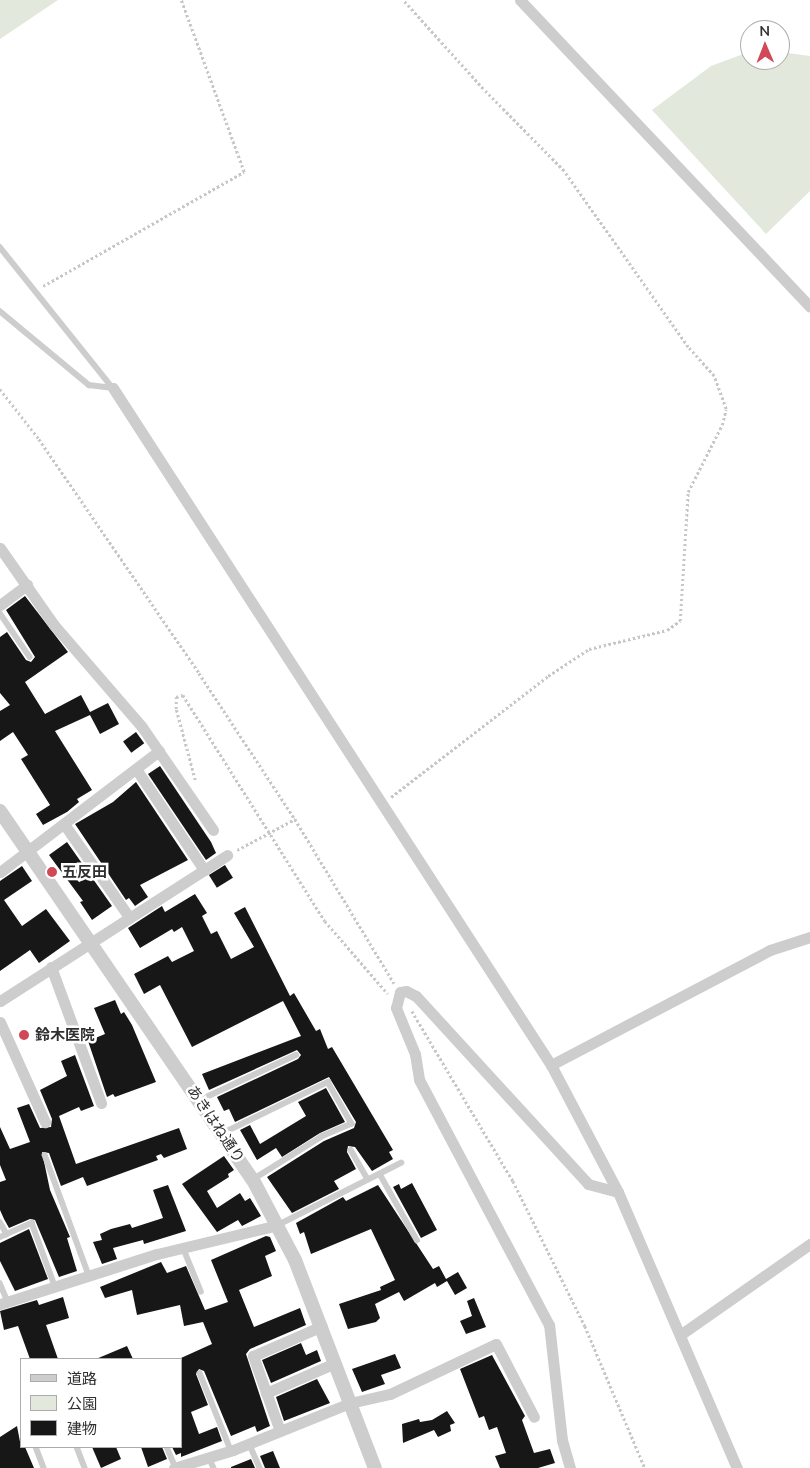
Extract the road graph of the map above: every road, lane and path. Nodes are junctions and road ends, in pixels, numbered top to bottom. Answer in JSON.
{"nodes":[{"id":1,"x":181,"y":0,"type":"edge"},
{"id":2,"x":402,"y":0,"type":"edge"},
{"id":3,"x":520,"y":0,"type":"edge"},
{"id":4,"x":0,"y":247,"type":"edge"},
{"id":5,"x":36,"y":290,"type":"junction"},
{"id":6,"x":810,"y":307,"type":"edge"},
{"id":7,"x":0,"y":311,"type":"edge"},
{"id":8,"x":113,"y":388,"type":"junction"},
{"id":9,"x":0,"y":389,"type":"edge"},
{"id":10,"x":0,"y":548,"type":"edge"},
{"id":11,"x":27,"y":585,"type":"junction"},
{"id":12,"x":0,"y":605,"type":"edge"},
{"id":13,"x":0,"y":613,"type":"edge"},
{"id":14,"x":30,"y":657,"type":"dead end"},
{"id":15,"x":159,"y":751,"type":"junction"},
{"id":16,"x":136,"y":770,"type":"junction"},
{"id":17,"x":196,"y":786,"type":"dead end"},
{"id":18,"x":384,"y":802,"type":"junction"},
{"id":19,"x":0,"y":811,"type":"edge"},
{"id":20,"x":295,"y":819,"type":"junction"},
{"id":21,"x":64,"y":824,"type":"junction"},
{"id":22,"x":213,"y":830,"type":"dead end"},
{"id":23,"x":268,"y":831,"type":"junction"},
{"id":24,"x":28,"y":852,"type":"junction"},
{"id":25,"x":227,"y":856,"type":"joint"},
{"id":26,"x":204,"y":870,"type":"junction"},
{"id":27,"x":0,"y":872,"type":"edge"},
{"id":28,"x":129,"y":917,"type":"junction"},
{"id":29,"x":810,"y":937,"type":"edge"},
{"id":30,"x":89,"y":942,"type":"junction"},
{"id":31,"x":51,"y":967,"type":"junction"},
{"id":32,"x":398,"y":997,"type":"junction"},
{"id":33,"x":0,"y":1001,"type":"edge"},
{"id":34,"x":0,"y":1022,"type":"edge"},
{"id":35,"x":296,"y":1055,"type":"dead end"},
{"id":36,"x":552,"y":1065,"type":"junction"},
{"id":37,"x":200,"y":1100,"type":"junction"},
{"id":38,"x":101,"y":1102,"type":"dead end"},
{"id":39,"x":45,"y":1122,"type":"dead end"},
{"id":40,"x":223,"y":1133,"type":"junction"},
{"id":41,"x":351,"y":1150,"type":"dead end"},
{"id":42,"x":45,"y":1156,"type":"dead end"},
{"id":43,"x":402,"y":1164,"type":"dead end"},
{"id":44,"x":380,"y":1174,"type":"junction"},
{"id":45,"x":253,"y":1180,"type":"junction"},
{"id":46,"x":368,"y":1180,"type":"junction"},
{"id":47,"x":618,"y":1192,"type":"junction"},
{"id":48,"x":0,"y":1222,"type":"edge"},
{"id":49,"x":278,"y":1225,"type":"junction"},
{"id":50,"x":7,"y":1234,"type":"junction"},
{"id":51,"x":0,"y":1237,"type":"edge"},
{"id":52,"x":417,"y":1240,"type":"dead end"},
{"id":53,"x":810,"y":1244,"type":"edge"},
{"id":54,"x":183,"y":1247,"type":"junction"},
{"id":55,"x":89,"y":1276,"type":"junction"},
{"id":56,"x":0,"y":1283,"type":"edge"},
{"id":57,"x":55,"y":1286,"type":"junction"},
{"id":58,"x":201,"y":1291,"type":"dead end"},
{"id":59,"x":4,"y":1303,"type":"edge"},
{"id":60,"x":322,"y":1326,"type":"junction"},
{"id":61,"x":680,"y":1335,"type":"junction"},
{"id":62,"x":335,"y":1363,"type":"junction"},
{"id":63,"x":200,"y":1373,"type":"dead end"},
{"id":64,"x":266,"y":1393,"type":"junction"},
{"id":65,"x":350,"y":1403,"type":"junction"},
{"id":66,"x":534,"y":1417,"type":"dead end"},
{"id":67,"x":280,"y":1431,"type":"junction"},
{"id":68,"x":249,"y":1443,"type":"junction"},
{"id":69,"x":36,"y":1448,"type":"edge"},
{"id":70,"x":77,"y":1448,"type":"edge"},
{"id":71,"x":168,"y":1448,"type":"edge"},
{"id":72,"x":231,"y":1450,"type":"junction"},
{"id":73,"x":212,"y":1463,"type":"edge"},
{"id":74,"x":44,"y":1468,"type":"edge"},
{"id":75,"x":85,"y":1468,"type":"edge"},
{"id":76,"x":175,"y":1468,"type":"edge"},
{"id":77,"x":260,"y":1468,"type":"edge"},
{"id":78,"x":375,"y":1468,"type":"edge"},
{"id":79,"x":570,"y":1468,"type":"edge"},
{"id":80,"x":645,"y":1468,"type":"edge"},
{"id":81,"x":737,"y":1468,"type":"edge"}],
"edges":[{"from":1,"to":5,"type":"path"},
{"from":2,"to":18,"type":"path"},
{"from":3,"to":6,"type":"street"},
{"from":4,"to":5,"type":"lane"},
{"from":5,"to":8,"type":"lane"},
{"from":7,"to":8,"type":"lane"},
{"from":8,"to":18,"type":"street"},
{"from":9,"to":20,"type":"path"},
{"from":10,"to":11,"type":"street"},
{"from":11,"to":12,"type":"street"},
{"from":11,"to":15,"type":"street"},
{"from":13,"to":14,"type":"lane"},
{"from":15,"to":16,"type":"street"},
{"from":15,"to":22,"type":"street"},
{"from":16,"to":21,"type":"street"},
{"from":16,"to":26,"type":"street"},
{"from":17,"to":23,"type":"path"},
{"from":18,"to":36,"type":"street"},
{"from":19,"to":24,"type":"street","name":"あきはね通り"},
{"from":20,"to":23,"type":"path"},
{"from":20,"to":32,"type":"path"},
{"from":21,"to":24,"type":"street"},
{"from":21,"to":28,"type":"street"},
{"from":23,"to":25,"type":"path"},
{"from":23,"to":32,"type":"path"},
{"from":24,"to":27,"type":"street"},
{"from":24,"to":30,"type":"street","name":"あきはね通り"},
{"from":25,"to":26,"type":"street"},
{"from":26,"to":28,"type":"street"},
{"from":28,"to":30,"type":"street"},
{"from":29,"to":36,"type":"street"},
{"from":30,"to":31,"type":"street"},
{"from":30,"to":37,"type":"street","name":"あきはね通り"},
{"from":31,"to":33,"type":"street"},
{"from":31,"to":38,"type":"street"},
{"from":32,"to":47,"type":"street"},
{"from":32,"to":79,"type":"street"},
{"from":32,"to":80,"type":"path"},
{"from":34,"to":39,"type":"street"},
{"from":35,"to":37,"type":"lane"},
{"from":36,"to":47,"type":"street"},
{"from":37,"to":40,"type":"street","name":"あきはね通り"},
{"from":40,"to":45,"type":"street","name":"あきはね通り"},
{"from":40,"to":45,"type":"lane"},
{"from":41,"to":46,"type":"lane"},
{"from":42,"to":55,"type":"lane"},
{"from":43,"to":44,"type":"lane"},
{"from":44,"to":46,"type":"lane"},
{"from":44,"to":52,"type":"lane"},
{"from":45,"to":49,"type":"street","name":"あきはね通り"},
{"from":46,"to":49,"type":"lane"},
{"from":47,"to":61,"type":"street"},
{"from":48,"to":50,"type":"lane"},
{"from":49,"to":54,"type":"street"},
{"from":49,"to":60,"type":"street","name":"あきはね通り"},
{"from":50,"to":51,"type":"lane"},
{"from":50,"to":57,"type":"lane"},
{"from":53,"to":61,"type":"street"},
{"from":54,"to":55,"type":"street"},
{"from":54,"to":58,"type":"lane"},
{"from":55,"to":57,"type":"street"},
{"from":56,"to":59,"type":"lane"},
{"from":57,"to":59,"type":"street"},
{"from":60,"to":62,"type":"street","name":"あきはね通り"},
{"from":60,"to":64,"type":"street"},
{"from":61,"to":81,"type":"street"},
{"from":62,"to":64,"type":"street"},
{"from":62,"to":65,"type":"street","name":"あきはね通り"},
{"from":63,"to":72,"type":"lane"},
{"from":64,"to":67,"type":"street"},
{"from":65,"to":66,"type":"street"},
{"from":65,"to":67,"type":"street"},
{"from":65,"to":78,"type":"street","name":"あきはね通り"},
{"from":67,"to":68,"type":"street"},
{"from":68,"to":72,"type":"street"},
{"from":68,"to":77,"type":"lane"},
{"from":69,"to":74,"type":"lane"},
{"from":70,"to":75,"type":"lane"},
{"from":71,"to":76,"type":"lane"},
{"from":72,"to":73,"type":"street"},
{"from":73,"to":76,"type":"street"}]}
